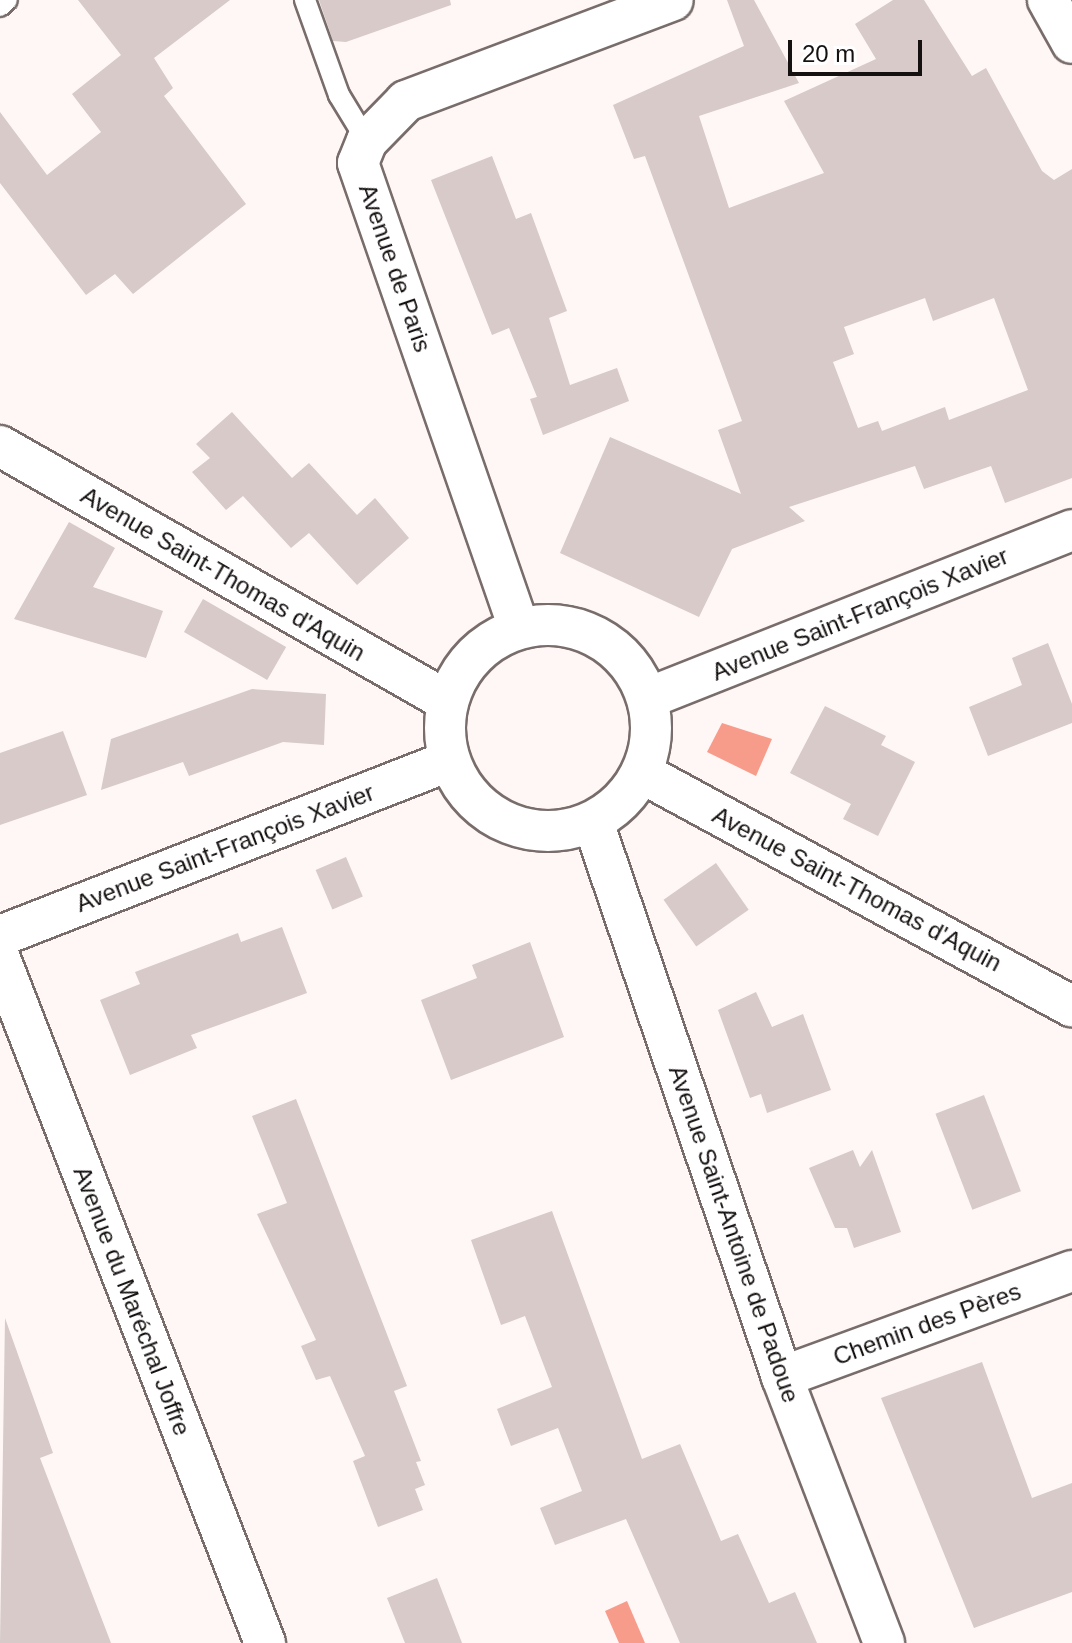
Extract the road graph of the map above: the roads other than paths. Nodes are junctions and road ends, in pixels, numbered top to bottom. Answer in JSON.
{"nodes":[{"id":1,"x":7,"y":0,"type":"edge"},
{"id":2,"x":305,"y":0,"type":"edge"},
{"id":3,"x":673,"y":0,"type":"edge"},
{"id":4,"x":1048,"y":0,"type":"edge"},
{"id":5,"x":0,"y":6,"type":"edge"},
{"id":6,"x":1072,"y":43,"type":"edge"},
{"id":7,"x":367,"y":141,"type":"junction"},
{"id":8,"x":0,"y":446,"type":"edge"},
{"id":9,"x":1072,"y":530,"type":"edge"},
{"id":10,"x":519,"y":628,"type":"junction"},
{"id":11,"x":648,"y":698,"type":"junction"},
{"id":12,"x":447,"y":701,"type":"junction"},
{"id":13,"x":449,"y":761,"type":"junction"},
{"id":14,"x":642,"y":773,"type":"junction"},
{"id":15,"x":593,"y":822,"type":"junction"},
{"id":16,"x":0,"y":936,"type":"edge"},
{"id":17,"x":0,"y":959,"type":"edge"},
{"id":18,"x":1072,"y":1006,"type":"edge"},
{"id":19,"x":1072,"y":1271,"type":"edge"},
{"id":20,"x":782,"y":1377,"type":"junction"},
{"id":21,"x":265,"y":1643,"type":"edge"},
{"id":22,"x":884,"y":1643,"type":"edge"}],
"edges":[{"from":1,"to":5,"type":"lane"},
{"from":2,"to":7,"type":"lane"},
{"from":3,"to":7,"type":"street"},
{"from":4,"to":6,"type":"street"},
{"from":7,"to":10,"type":"street","name":"Avenue de Paris"},
{"from":8,"to":12,"type":"street","name":"Avenue Saint-Thomas d'Aquin"},
{"from":9,"to":11,"type":"street","name":"Avenue Saint-François Xavier"},
{"from":10,"to":11,"type":"street"},
{"from":10,"to":12,"type":"street"},
{"from":11,"to":14,"type":"street"},
{"from":12,"to":13,"type":"street"},
{"from":13,"to":15,"type":"street"},
{"from":13,"to":16,"type":"street","name":"Avenue Saint-François Xavier"},
{"from":14,"to":15,"type":"street"},
{"from":14,"to":18,"type":"street","name":"Avenue Saint-Thomas d'Aquin"},
{"from":15,"to":20,"type":"street","name":"Avenue Saint-Antoine de Padoue"},
{"from":17,"to":21,"type":"street","name":"Avenue du Maréchal Joffre"},
{"from":19,"to":20,"type":"street","name":"Chemin des Pères"},
{"from":20,"to":22,"type":"street","name":"Avenue Saint-Antoine de Padoue"}]}
